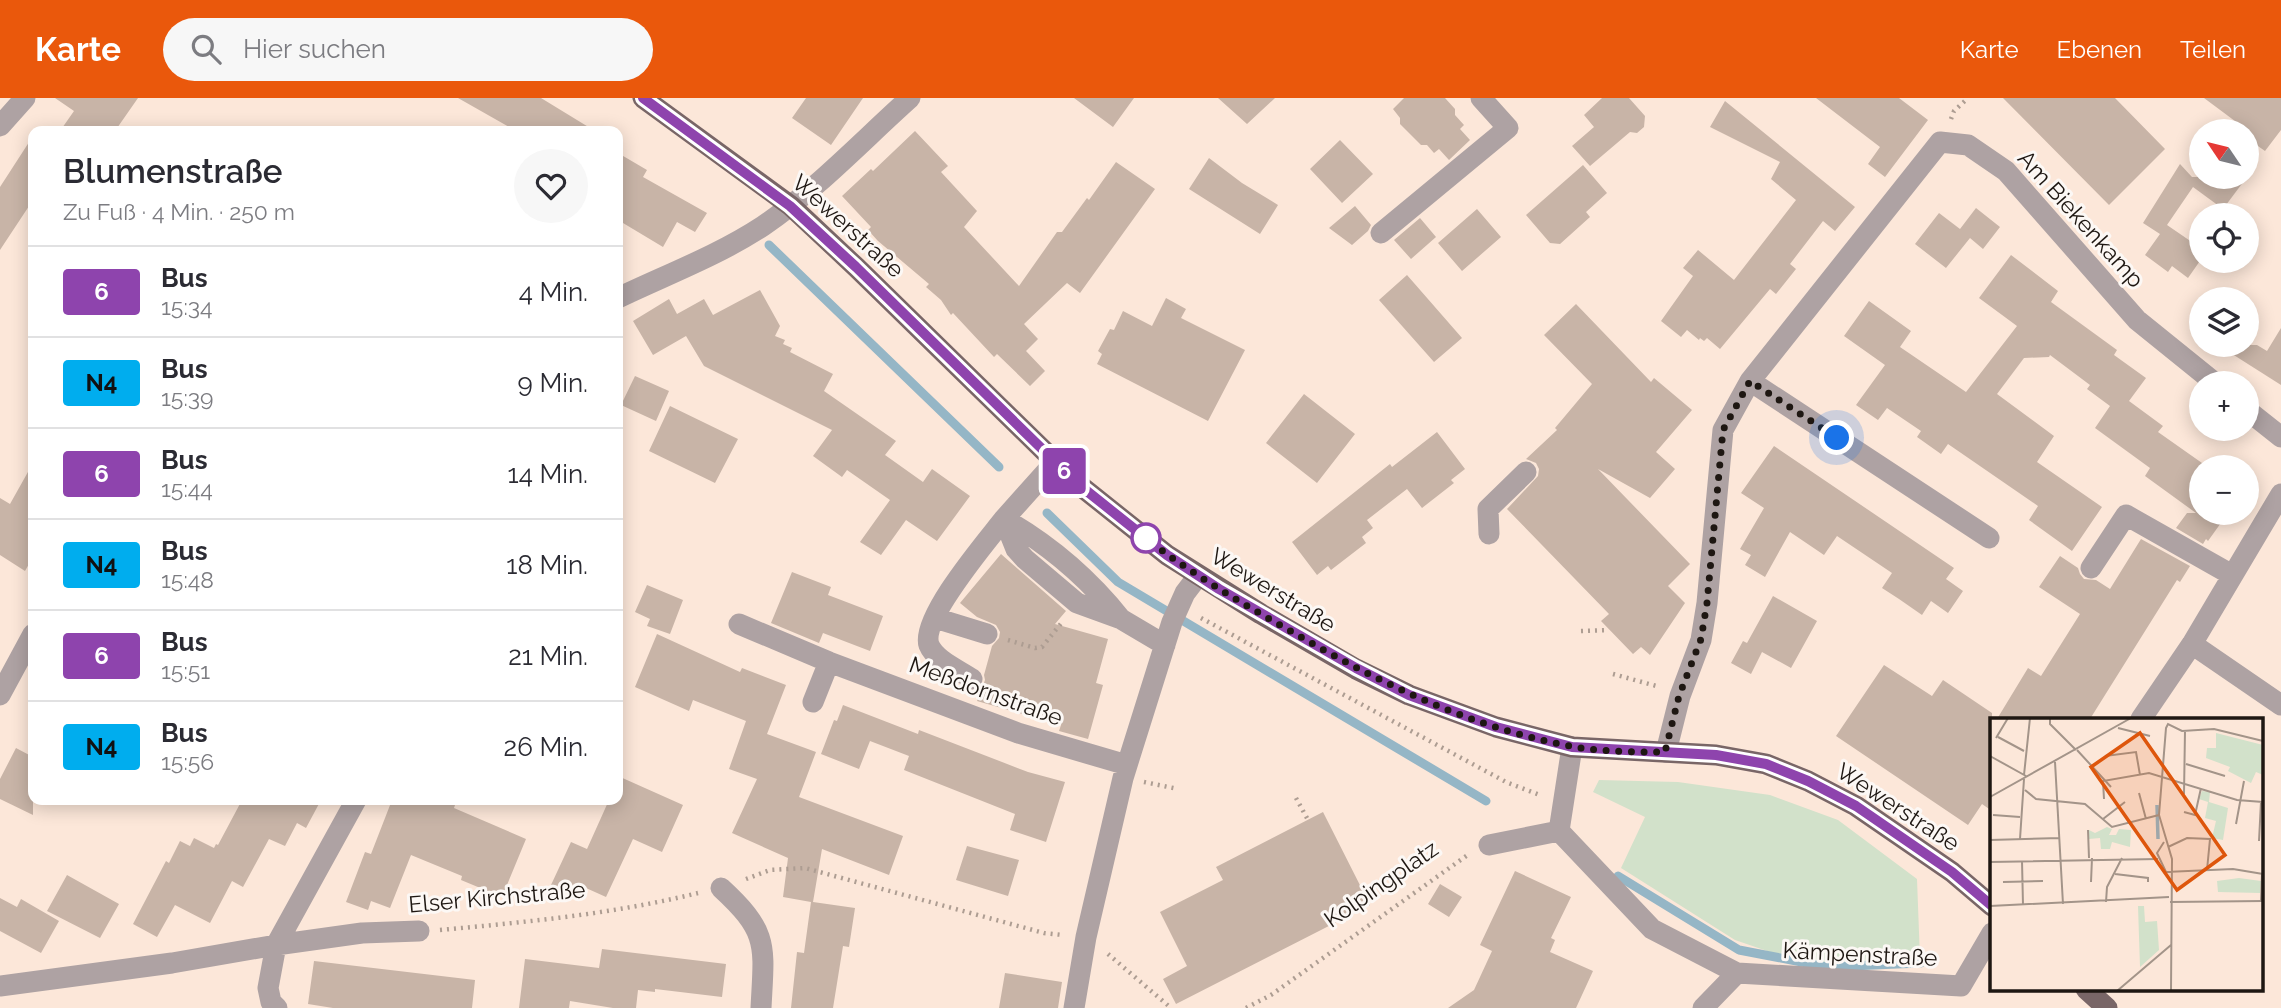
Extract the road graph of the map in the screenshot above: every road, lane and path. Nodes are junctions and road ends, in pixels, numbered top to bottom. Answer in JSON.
{"nodes":[{"id":1,"x":25,"y":98,"type":"edge"},
{"id":2,"x":643,"y":98,"type":"edge"},
{"id":3,"x":910,"y":98,"type":"edge"},
{"id":4,"x":1481,"y":98,"type":"edge"},
{"id":5,"x":0,"y":126,"type":"edge"},
{"id":6,"x":790,"y":206,"type":"junction"},
{"id":7,"x":1381,"y":233,"type":"dead end"},
{"id":8,"x":623,"y":296,"type":"edge"},
{"id":9,"x":2200,"y":371,"type":"edge"},
{"id":10,"x":1750,"y":381,"type":"junction"},
{"id":11,"x":2259,"y":420,"type":"edge"},
{"id":12,"x":2281,"y":437,"type":"edge"},
{"id":13,"x":1055,"y":462,"type":"junction"},
{"id":14,"x":1526,"y":472,"type":"dead end"},
{"id":15,"x":2281,"y":494,"type":"edge"},
{"id":16,"x":1004,"y":519,"type":"junction"},
{"id":17,"x":1489,"y":534,"type":"dead end"},
{"id":18,"x":1989,"y":538,"type":"dead end"},
{"id":19,"x":2091,"y":568,"type":"dead end"},
{"id":20,"x":2232,"y":575,"type":"junction"},
{"id":21,"x":1198,"y":576,"type":"junction"},
{"id":22,"x":1077,"y":603,"type":"junction"},
{"id":23,"x":1176,"y":613,"type":"junction"},
{"id":24,"x":935,"y":618,"type":"junction"},
{"id":25,"x":1121,"y":618,"type":"junction"},
{"id":26,"x":739,"y":624,"type":"dead end"},
{"id":27,"x":1609,"y":629,"type":"dead end"},
{"id":28,"x":1581,"y":631,"type":"dead end"},
{"id":29,"x":987,"y":634,"type":"joint"},
{"id":30,"x":28,"y":643,"type":"edge"},
{"id":31,"x":2192,"y":644,"type":"junction"},
{"id":32,"x":1165,"y":645,"type":"junction"},
{"id":33,"x":829,"y":662,"type":"junction"},
{"id":34,"x":1613,"y":674,"type":"dead end"},
{"id":35,"x":972,"y":678,"type":"dead end"},
{"id":36,"x":0,"y":695,"type":"edge"},
{"id":37,"x":1679,"y":696,"type":"junction"},
{"id":38,"x":813,"y":702,"type":"dead end"},
{"id":39,"x":2281,"y":705,"type":"edge"},
{"id":40,"x":2142,"y":718,"type":"edge"},
{"id":41,"x":1572,"y":747,"type":"junction"},
{"id":42,"x":1665,"y":752,"type":"junction"},
{"id":43,"x":1125,"y":772,"type":"junction"},
{"id":44,"x":1178,"y":789,"type":"dead end"},
{"id":45,"x":1296,"y":798,"type":"dead end"},
{"id":46,"x":1562,"y":802,"type":"junction"},
{"id":47,"x":353,"y":805,"type":"edge"},
{"id":48,"x":1307,"y":820,"type":"dead end"},
{"id":49,"x":1559,"y":831,"type":"junction"},
{"id":50,"x":1489,"y":845,"type":"joint"},
{"id":51,"x":721,"y":888,"type":"junction"},
{"id":52,"x":1990,"y":904,"type":"edge"},
{"id":53,"x":419,"y":931,"type":"joint"},
{"id":54,"x":1990,"y":936,"type":"edge"},
{"id":55,"x":1086,"y":937,"type":"junction"},
{"id":56,"x":276,"y":944,"type":"junction"},
{"id":57,"x":1737,"y":973,"type":"junction"},
{"id":58,"x":0,"y":986,"type":"edge"},
{"id":59,"x":2087,"y":990,"type":"edge"},
{"id":60,"x":277,"y":1008,"type":"edge"},
{"id":61,"x":761,"y":1008,"type":"edge"},
{"id":62,"x":1074,"y":1008,"type":"edge"},
{"id":63,"x":1171,"y":1008,"type":"edge"},
{"id":64,"x":1246,"y":1008,"type":"edge"},
{"id":65,"x":1703,"y":1008,"type":"edge"},
{"id":66,"x":2107,"y":1008,"type":"edge"}],
"edges":[{"from":1,"to":5,"type":"street"},
{"from":2,"to":6,"type":"main road","name":"Wewerstraße"},
{"from":3,"to":6,"type":"street"},
{"from":4,"to":7,"type":"street"},
{"from":6,"to":8,"type":"street"},
{"from":6,"to":13,"type":"main road","name":"Wewerstraße"},
{"from":9,"to":10,"type":"street","name":"Am Biekenkamp"},
{"from":10,"to":18,"type":"street"},
{"from":10,"to":37,"type":"street","name":"Am Biekenkamp"},
{"from":11,"to":12,"type":"street"},
{"from":13,"to":16,"type":"street"},
{"from":13,"to":21,"type":"main road","name":"Wewerstraße"},
{"from":14,"to":17,"type":"street"},
{"from":15,"to":20,"type":"street"},
{"from":16,"to":22,"type":"street"},
{"from":16,"to":24,"type":"street"},
{"from":16,"to":25,"type":"street"},
{"from":19,"to":20,"type":"street"},
{"from":20,"to":31,"type":"street"},
{"from":21,"to":23,"type":"street"},
{"from":21,"to":41,"type":"main road","name":"Wewerstraße"},
{"from":22,"to":25,"type":"street"},
{"from":22,"to":29,"type":"path"},
{"from":23,"to":32,"type":"street"},
{"from":23,"to":46,"type":"path"},
{"from":24,"to":29,"type":"street"},
{"from":24,"to":35,"type":"street"},
{"from":25,"to":32,"type":"street"},
{"from":26,"to":33,"type":"street","name":"Meßdornstraße"},
{"from":27,"to":28,"type":"path"},
{"from":30,"to":36,"type":"street"},
{"from":31,"to":39,"type":"street"},
{"from":31,"to":40,"type":"street"},
{"from":32,"to":43,"type":"street"},
{"from":33,"to":38,"type":"street"},
{"from":33,"to":43,"type":"street","name":"Meßdornstraße"},
{"from":34,"to":37,"type":"path"},
{"from":37,"to":42,"type":"street","name":"Am Biekenkamp"},
{"from":41,"to":42,"type":"main road","name":"Wewerstraße"},
{"from":41,"to":46,"type":"street"},
{"from":42,"to":52,"type":"main road","name":"Wewerstraße"},
{"from":43,"to":44,"type":"path"},
{"from":43,"to":55,"type":"street"},
{"from":45,"to":48,"type":"path"},
{"from":46,"to":49,"type":"street"},
{"from":47,"to":56,"type":"street"},
{"from":49,"to":50,"type":"street"},
{"from":49,"to":57,"type":"street","name":"Kämpenstraße"},
{"from":50,"to":64,"type":"path","name":"Kolpingplatz"},
{"from":51,"to":53,"type":"path","name":"Elser Kirchstraße"},
{"from":51,"to":55,"type":"path","name":"Elser Kirchstraße"},
{"from":51,"to":61,"type":"street"},
{"from":53,"to":56,"type":"street","name":"Elser Kirchstraße"},
{"from":54,"to":57,"type":"street","name":"Kämpenstraße"},
{"from":55,"to":62,"type":"street"},
{"from":55,"to":63,"type":"path"},
{"from":56,"to":58,"type":"street","name":"Elser Kirchstraße"},
{"from":56,"to":60,"type":"street"},
{"from":57,"to":65,"type":"street"},
{"from":59,"to":66,"type":"main road"}]}
